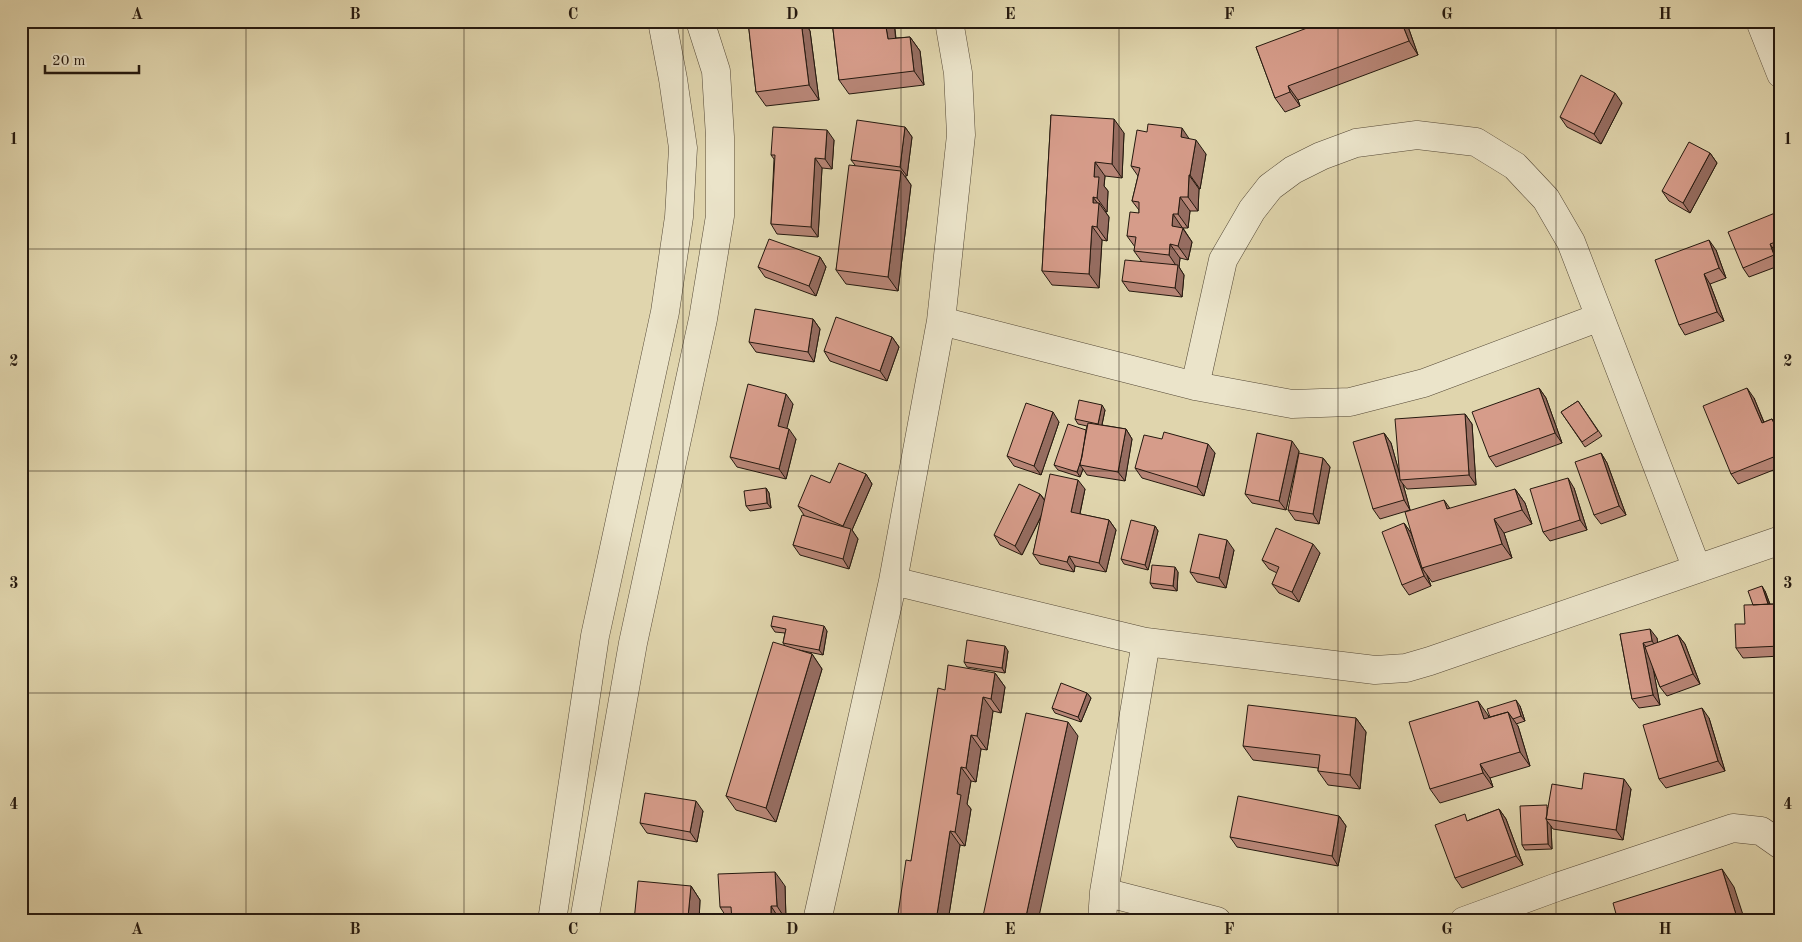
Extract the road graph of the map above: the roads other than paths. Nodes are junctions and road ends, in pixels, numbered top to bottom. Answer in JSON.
{"nodes":[{"id":1,"x":662,"y":21,"type":"edge"},
{"id":2,"x":700,"y":21,"type":"edge"},
{"id":3,"x":949,"y":21,"type":"edge"},
{"id":4,"x":1760,"y":21,"type":"edge"},
{"id":5,"x":1781,"y":74,"type":"edge"},
{"id":6,"x":1600,"y":317,"type":"junction"},
{"id":7,"x":942,"y":321,"type":"junction"},
{"id":8,"x":1195,"y":386,"type":"junction"},
{"id":9,"x":1781,"y":540,"type":"edge"},
{"id":10,"x":1697,"y":569,"type":"junction"},
{"id":11,"x":893,"y":581,"type":"junction"},
{"id":12,"x":595,"y":636,"type":"junction"},
{"id":13,"x":1146,"y":642,"type":"junction"},
{"id":14,"x":633,"y":643,"type":"junction"},
{"id":15,"x":1781,"y":845,"type":"edge"},
{"id":16,"x":1104,"y":892,"type":"junction"},
{"id":17,"x":552,"y":921,"type":"edge"},
{"id":18,"x":584,"y":921,"type":"edge"},
{"id":19,"x":817,"y":921,"type":"edge"},
{"id":20,"x":1102,"y":921,"type":"edge"},
{"id":21,"x":1217,"y":921,"type":"edge"},
{"id":22,"x":1464,"y":921,"type":"edge"}],
"edges":[{"from":1,"to":12,"type":"street"},
{"from":2,"to":14,"type":"street"},
{"from":3,"to":7,"type":"street"},
{"from":4,"to":5,"type":"street"},
{"from":6,"to":8,"type":"street"},
{"from":6,"to":8,"type":"street"},
{"from":6,"to":10,"type":"street"},
{"from":7,"to":8,"type":"street"},
{"from":7,"to":11,"type":"street"},
{"from":9,"to":10,"type":"street"},
{"from":10,"to":13,"type":"street"},
{"from":11,"to":13,"type":"street"},
{"from":11,"to":19,"type":"street"},
{"from":12,"to":14,"type":"street"},
{"from":12,"to":17,"type":"street"},
{"from":13,"to":16,"type":"street"},
{"from":14,"to":18,"type":"street"},
{"from":15,"to":22,"type":"street"},
{"from":16,"to":20,"type":"street"},
{"from":16,"to":21,"type":"street"}]}
